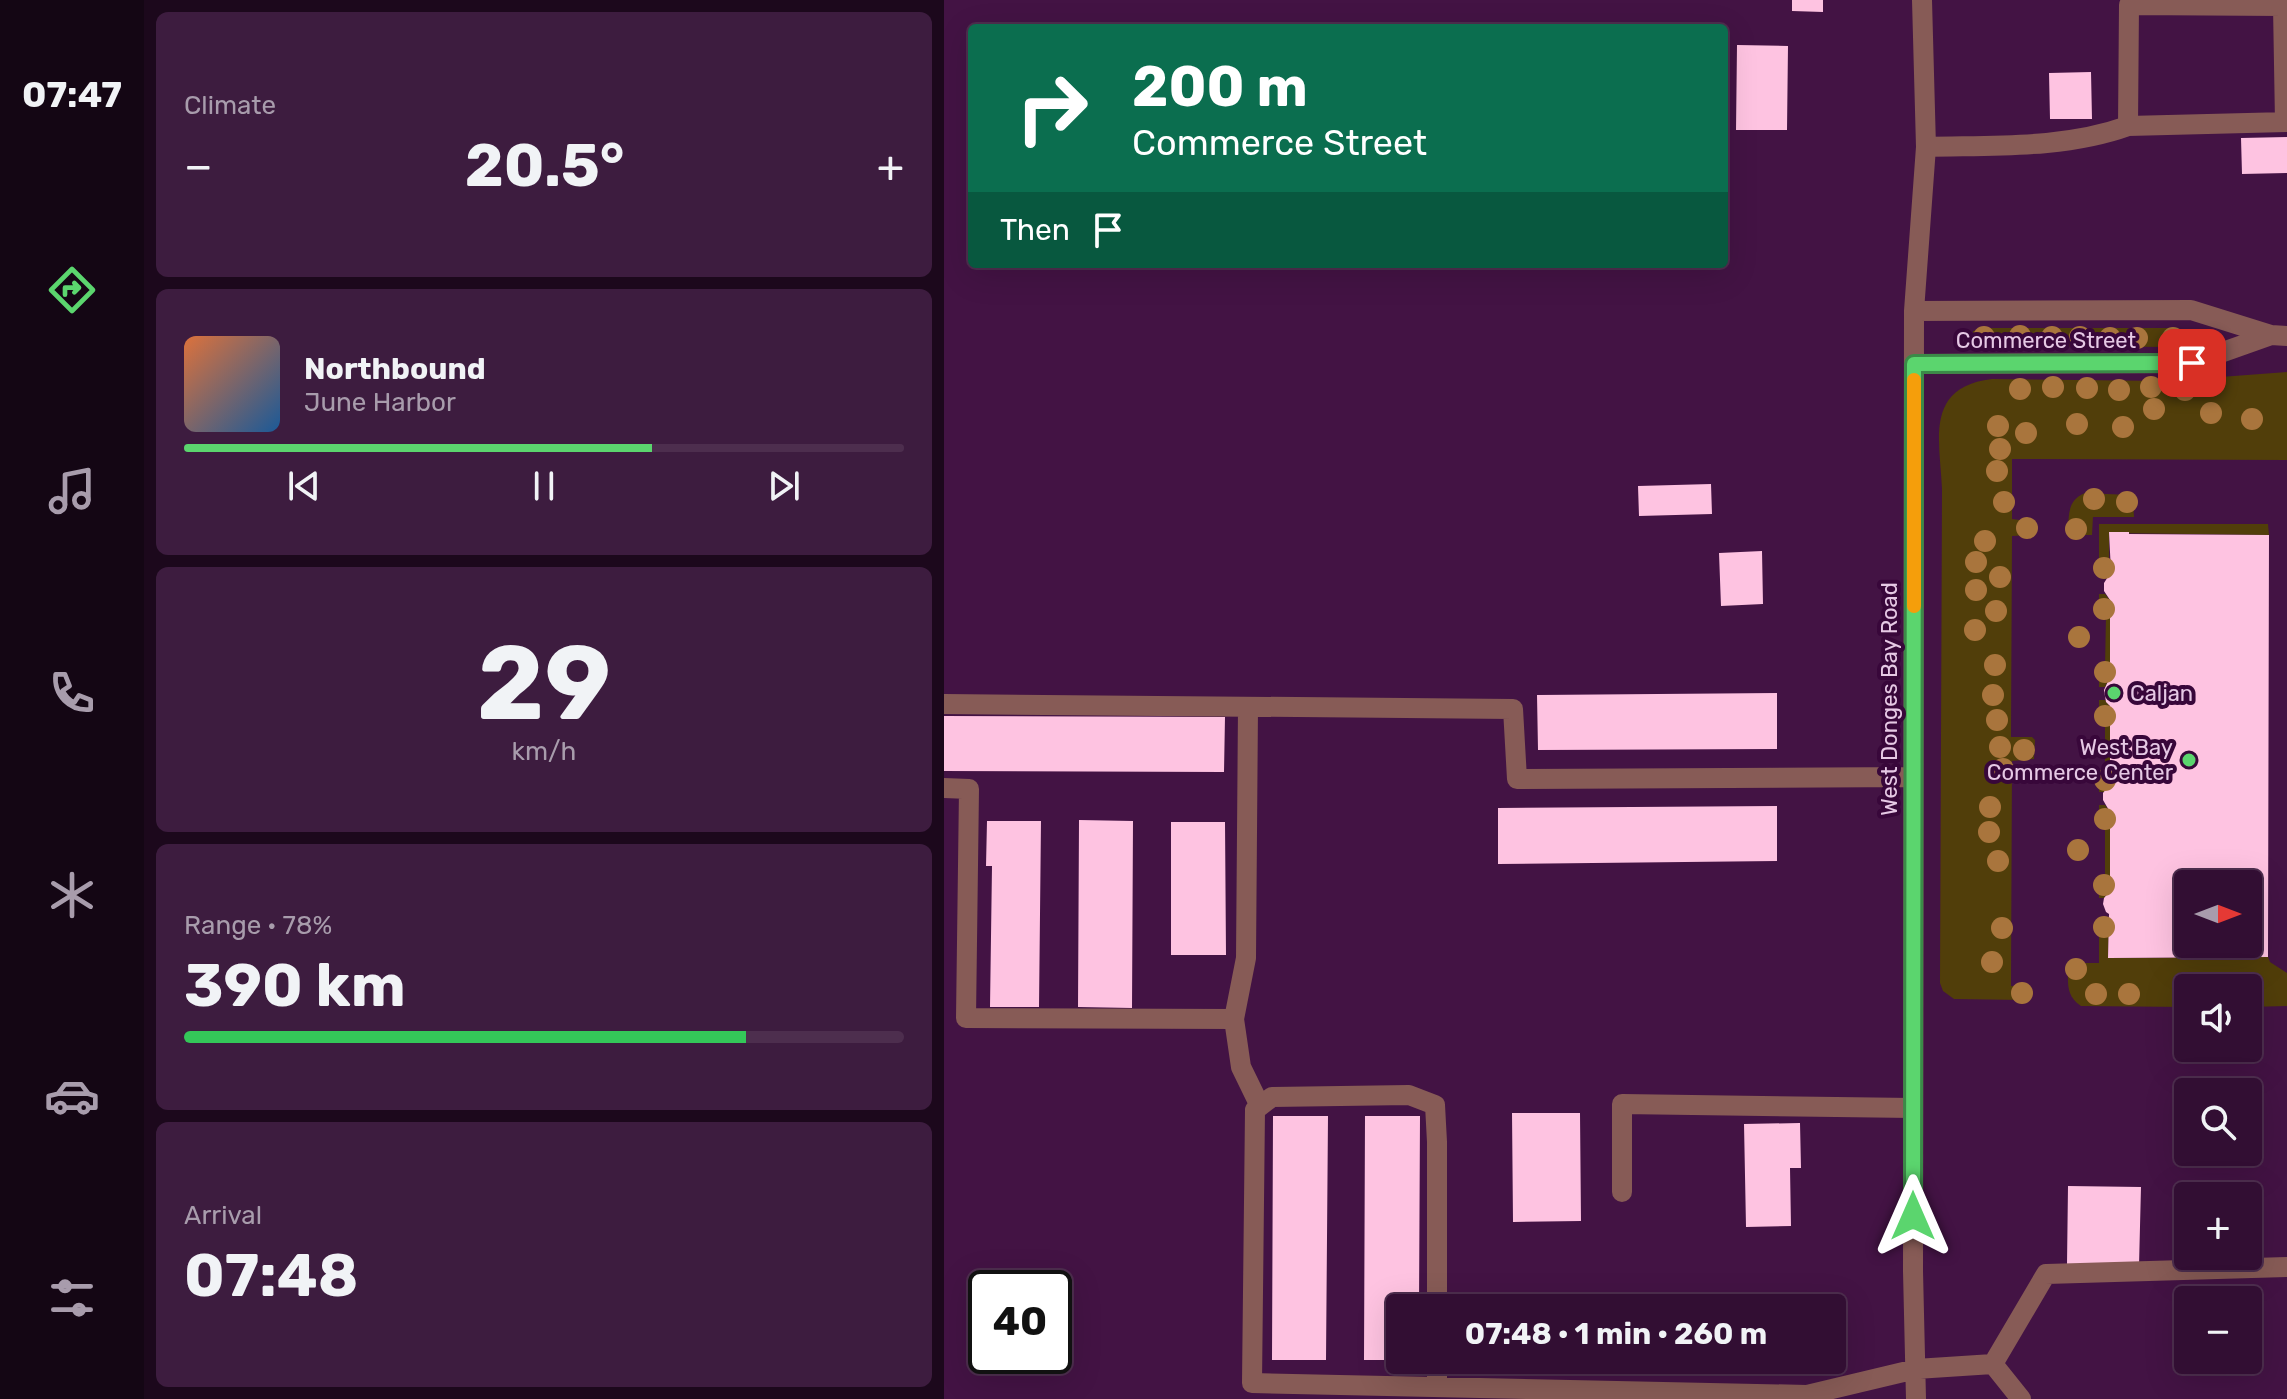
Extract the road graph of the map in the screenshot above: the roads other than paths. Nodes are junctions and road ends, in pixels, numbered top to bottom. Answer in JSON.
{"nodes":[{"id":1,"x":1922,"y":0,"type":"edge"},
{"id":2,"x":2286,"y":122,"type":"edge"},
{"id":3,"x":2128,"y":126,"type":"junction"},
{"id":4,"x":1926,"y":147,"type":"junction"},
{"id":5,"x":1914,"y":311,"type":"junction"},
{"id":6,"x":2279,"y":336,"type":"edge"},
{"id":7,"x":1914,"y":364,"type":"junction"},
{"id":8,"x":944,"y":704,"type":"edge"},
{"id":9,"x":1248,"y":707,"type":"junction"},
{"id":10,"x":1913,"y":777,"type":"junction"},
{"id":11,"x":944,"y":788,"type":"edge"},
{"id":12,"x":1234,"y":1019,"type":"junction"},
{"id":13,"x":1260,"y":1106,"type":"junction"},
{"id":14,"x":1913,"y":1108,"type":"junction"},
{"id":15,"x":1622,"y":1192,"type":"dead end"},
{"id":16,"x":2287,"y":1267,"type":"edge"},
{"id":17,"x":1437,"y":1294,"type":"edge"},
{"id":18,"x":1993,"y":1364,"type":"junction"},
{"id":19,"x":1916,"y":1369,"type":"junction"},
{"id":20,"x":1437,"y":1374,"type":"edge"},
{"id":21,"x":1437,"y":1387,"type":"junction"},
{"id":22,"x":1765,"y":1397,"type":"edge"},
{"id":23,"x":1916,"y":1399,"type":"edge"},
{"id":24,"x":2021,"y":1399,"type":"edge"}],
"edges":[{"from":1,"to":4,"type":"street","name":"West Donges Bay Road"},
{"from":2,"to":3,"type":"street"},
{"from":2,"to":3,"type":"street"},
{"from":3,"to":4,"type":"street"},
{"from":4,"to":5,"type":"street","name":"West Donges Bay Road"},
{"from":5,"to":6,"type":"street","name":"Commerce Street"},
{"from":5,"to":7,"type":"street","name":"West Donges Bay Road"},
{"from":6,"to":7,"type":"street","name":"Commerce Street"},
{"from":7,"to":10,"type":"street","name":"West Donges Bay Road"},
{"from":8,"to":9,"type":"street"},
{"from":9,"to":10,"type":"street"},
{"from":9,"to":12,"type":"street"},
{"from":10,"to":14,"type":"street","name":"West Donges Bay Road"},
{"from":11,"to":12,"type":"street"},
{"from":12,"to":13,"type":"street"},
{"from":13,"to":17,"type":"street"},
{"from":13,"to":21,"type":"street"},
{"from":14,"to":15,"type":"street"},
{"from":14,"to":19,"type":"street","name":"West Donges Bay Road"},
{"from":16,"to":18,"type":"street"},
{"from":18,"to":19,"type":"street"},
{"from":18,"to":24,"type":"street"},
{"from":19,"to":22,"type":"street"},
{"from":19,"to":23,"type":"street","name":"West Donges Bay Road"},
{"from":20,"to":21,"type":"street"},
{"from":21,"to":22,"type":"street"}]}
